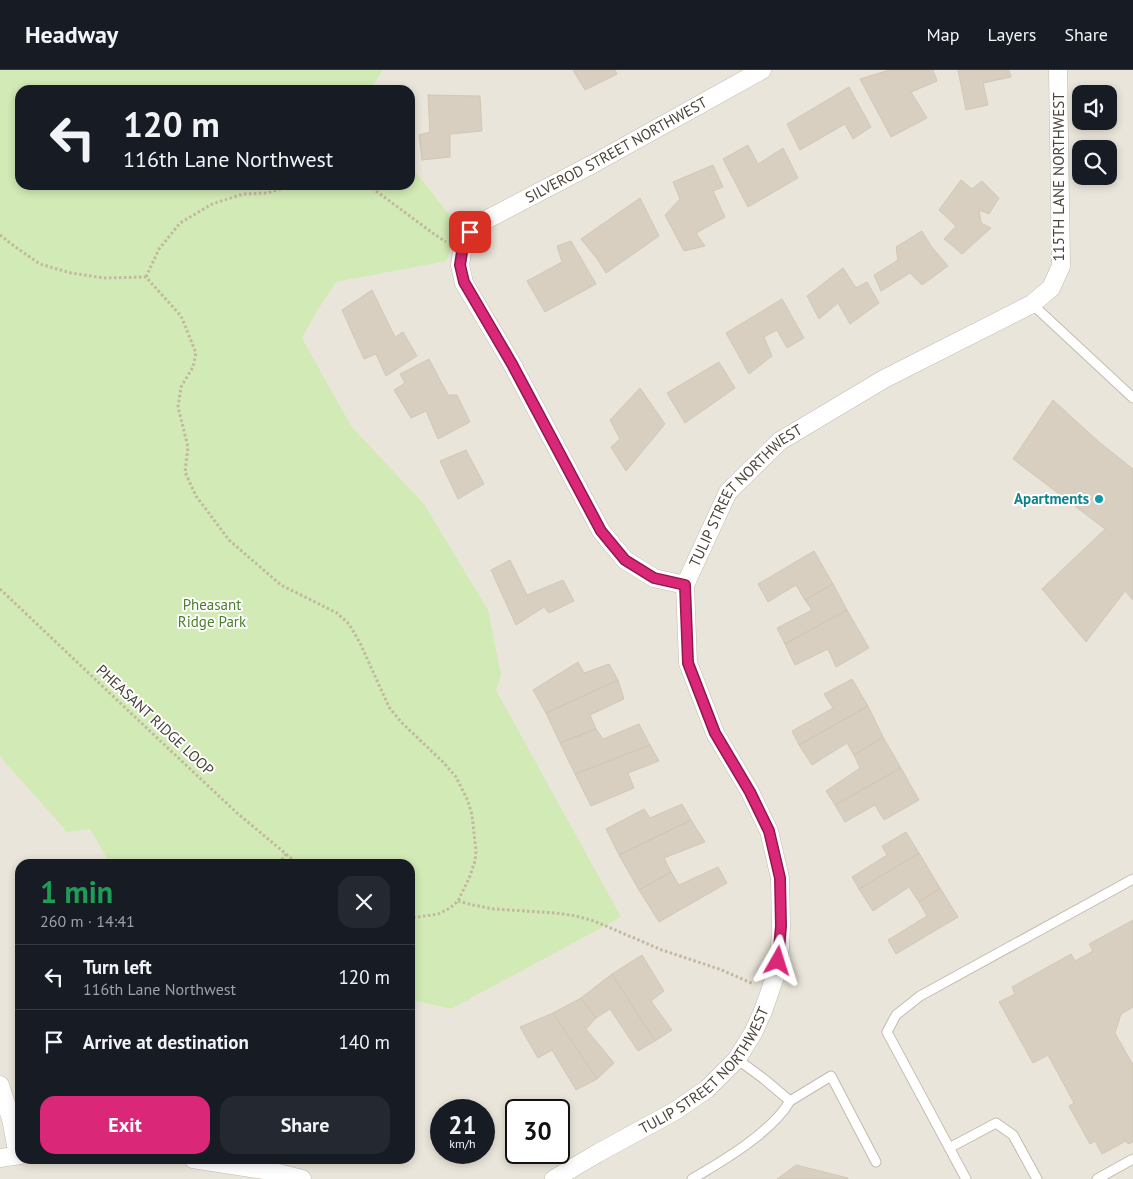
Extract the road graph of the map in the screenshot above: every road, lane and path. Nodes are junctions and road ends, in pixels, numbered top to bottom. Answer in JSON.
{"nodes":[{"id":1,"x":762,"y":70,"type":"edge"},
{"id":2,"x":1058,"y":70,"type":"edge"},
{"id":3,"x":278,"y":190,"type":"edge"},
{"id":4,"x":375,"y":190,"type":"edge"},
{"id":5,"x":0,"y":235,"type":"edge"},
{"id":6,"x":462,"y":252,"type":"junction"},
{"id":7,"x":146,"y":277,"type":"junction"},
{"id":8,"x":1032,"y":304,"type":"junction"},
{"id":9,"x":1133,"y":398,"type":"edge"},
{"id":10,"x":685,"y":585,"type":"junction"},
{"id":11,"x":0,"y":588,"type":"edge"},
{"id":12,"x":286,"y":854,"type":"junction"},
{"id":13,"x":282,"y":859,"type":"edge"},
{"id":14,"x":292,"y":859,"type":"edge"},
{"id":15,"x":1133,"y":879,"type":"edge"},
{"id":16,"x":458,"y":901,"type":"junction"},
{"id":17,"x":415,"y":917,"type":"edge"},
{"id":18,"x":770,"y":991,"type":"junction"},
{"id":19,"x":737,"y":1059,"type":"junction"},
{"id":20,"x":0,"y":1085,"type":"edge"},
{"id":21,"x":790,"y":1101,"type":"junction"},
{"id":22,"x":15,"y":1137,"type":"edge"},
{"id":23,"x":950,"y":1148,"type":"junction"},
{"id":24,"x":15,"y":1156,"type":"edge"},
{"id":25,"x":0,"y":1158,"type":"edge"},
{"id":26,"x":1133,"y":1159,"type":"edge"},
{"id":27,"x":876,"y":1162,"type":"dead end"},
{"id":28,"x":218,"y":1164,"type":"edge"},
{"id":29,"x":270,"y":1175,"type":"edge"},
{"id":30,"x":302,"y":1179,"type":"edge"},
{"id":31,"x":554,"y":1179,"type":"edge"},
{"id":32,"x":692,"y":1179,"type":"edge"},
{"id":33,"x":966,"y":1179,"type":"edge"},
{"id":34,"x":1037,"y":1179,"type":"edge"},
{"id":35,"x":1097,"y":1179,"type":"edge"}],
"edges":[{"from":1,"to":6,"type":"street","name":"SILVEROD STREET NORTHWEST"},
{"from":2,"to":8,"type":"street","name":"115TH LANE NORTHWEST"},
{"from":3,"to":7,"type":"path"},
{"from":4,"to":6,"type":"path"},
{"from":5,"to":7,"type":"path"},
{"from":6,"to":10,"type":"street"},
{"from":7,"to":16,"type":"path"},
{"from":8,"to":9,"type":"lane"},
{"from":8,"to":10,"type":"street","name":"TULIP STREET NORTHWEST"},
{"from":10,"to":18,"type":"street","name":"TULIP STREET NORTHWEST"},
{"from":11,"to":12,"type":"path","name":"PHEASANT RIDGE LOOP"},
{"from":12,"to":13,"type":"path"},
{"from":12,"to":14,"type":"path","name":"PHEASANT RIDGE LOOP"},
{"from":15,"to":23,"type":"lane"},
{"from":16,"to":17,"type":"path"},
{"from":16,"to":18,"type":"path"},
{"from":18,"to":19,"type":"street","name":"TULIP STREET NORTHWEST"},
{"from":19,"to":21,"type":"lane"},
{"from":19,"to":31,"type":"street","name":"TULIP STREET NORTHWEST"},
{"from":20,"to":22,"type":"street"},
{"from":21,"to":27,"type":"lane"},
{"from":21,"to":32,"type":"lane"},
{"from":23,"to":33,"type":"lane"},
{"from":23,"to":34,"type":"lane"},
{"from":24,"to":25,"type":"street"},
{"from":26,"to":35,"type":"lane"},
{"from":28,"to":29,"type":"street"},
{"from":29,"to":30,"type":"street"}]}
